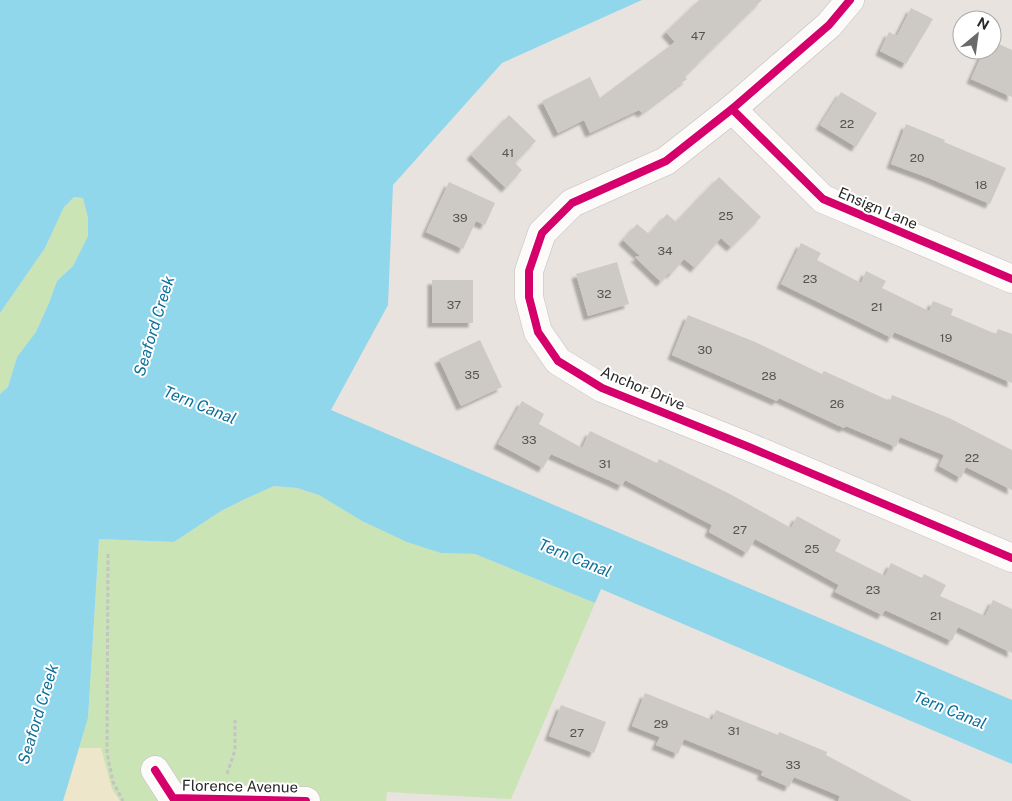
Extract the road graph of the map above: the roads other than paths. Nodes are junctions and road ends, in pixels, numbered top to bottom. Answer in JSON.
{"nodes":[{"id":1,"x":850,"y":0,"type":"edge"},
{"id":2,"x":732,"y":109,"type":"junction"},
{"id":3,"x":1012,"y":279,"type":"edge"},
{"id":4,"x":1012,"y":558,"type":"edge"},
{"id":5,"x":155,"y":770,"type":"dead end"},
{"id":6,"x":306,"y":801,"type":"edge"}],
"edges":[{"from":1,"to":2,"type":"street","name":"Anchor Drive"},
{"from":2,"to":3,"type":"street","name":"Ensign Lane"},
{"from":2,"to":4,"type":"street","name":"Anchor Drive"},
{"from":5,"to":6,"type":"street","name":"Florence Avenue"}]}
